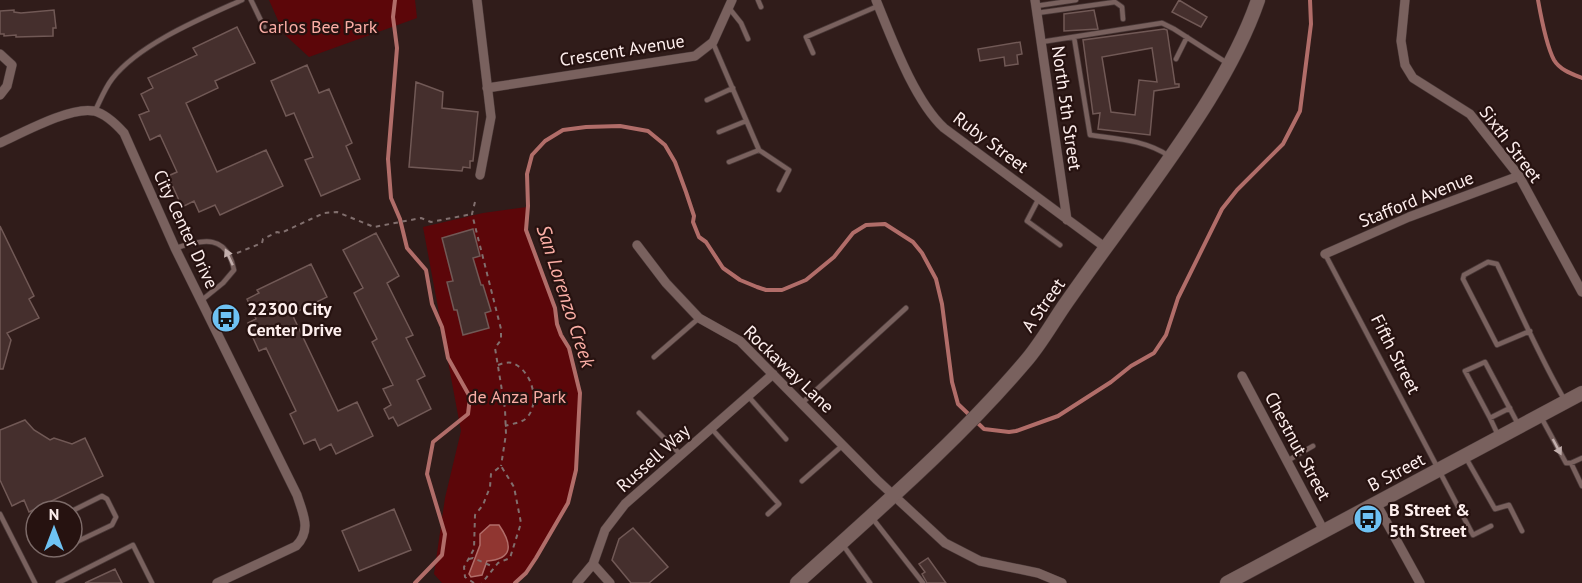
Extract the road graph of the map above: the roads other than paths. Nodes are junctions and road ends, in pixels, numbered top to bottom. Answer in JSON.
{"nodes":[{"id":1,"x":242,"y":0,"type":"edge"},
{"id":2,"x":251,"y":0,"type":"edge"},
{"id":3,"x":477,"y":0,"type":"edge"},
{"id":4,"x":758,"y":0,"type":"edge"},
{"id":5,"x":1076,"y":0,"type":"edge"},
{"id":6,"x":1406,"y":0,"type":"edge"},
{"id":7,"x":1254,"y":1,"type":"edge"},
{"id":8,"x":877,"y":3,"type":"edge"},
{"id":9,"x":731,"y":4,"type":"edge"},
{"id":10,"x":1036,"y":6,"type":"edge"},
{"id":11,"x":761,"y":7,"type":"dead end"},
{"id":12,"x":1124,"y":19,"type":"dead end"},
{"id":13,"x":264,"y":27,"type":"dead end"},
{"id":14,"x":1074,"y":37,"type":"junction"},
{"id":15,"x":1187,"y":37,"type":"junction"},
{"id":16,"x":748,"y":39,"type":"dead end"},
{"id":17,"x":713,"y":42,"type":"junction"},
{"id":18,"x":1041,"y":42,"type":"junction"},
{"id":19,"x":813,"y":53,"type":"dead end"},
{"id":20,"x":0,"y":54,"type":"edge"},
{"id":21,"x":1176,"y":59,"type":"dead end"},
{"id":22,"x":1228,"y":64,"type":"junction"},
{"id":23,"x":486,"y":88,"type":"junction"},
{"id":24,"x":733,"y":88,"type":"junction"},
{"id":25,"x":0,"y":95,"type":"edge"},
{"id":26,"x":708,"y":100,"type":"dead end"},
{"id":27,"x":95,"y":111,"type":"junction"},
{"id":28,"x":747,"y":121,"type":"junction"},
{"id":29,"x":718,"y":132,"type":"dead end"},
{"id":30,"x":0,"y":143,"type":"edge"},
{"id":31,"x":759,"y":150,"type":"junction"},
{"id":32,"x":1171,"y":157,"type":"junction"},
{"id":33,"x":729,"y":162,"type":"dead end"},
{"id":34,"x":480,"y":175,"type":"dead end"},
{"id":35,"x":1519,"y":176,"type":"junction"},
{"id":36,"x":779,"y":190,"type":"dead end"},
{"id":37,"x":1039,"y":198,"type":"junction"},
{"id":38,"x":1067,"y":220,"type":"junction"},
{"id":39,"x":637,"y":245,"type":"dead end"},
{"id":40,"x":1060,"y":245,"type":"dead end"},
{"id":41,"x":175,"y":248,"type":"junction"},
{"id":42,"x":1106,"y":248,"type":"junction"},
{"id":43,"x":1325,"y":254,"type":"joint"},
{"id":44,"x":1582,"y":292,"type":"edge"},
{"id":45,"x":202,"y":300,"type":"junction"},
{"id":46,"x":906,"y":308,"type":"dead end"},
{"id":47,"x":699,"y":318,"type":"junction"},
{"id":48,"x":1530,"y":331,"type":"junction"},
{"id":49,"x":654,"y":357,"type":"dead end"},
{"id":50,"x":773,"y":374,"type":"junction"},
{"id":51,"x":1242,"y":376,"type":"dead end"},
{"id":52,"x":1582,"y":393,"type":"edge"},
{"id":53,"x":748,"y":396,"type":"junction"},
{"id":54,"x":1565,"y":402,"type":"junction"},
{"id":55,"x":802,"y":403,"type":"junction"},
{"id":56,"x":1510,"y":408,"type":"junction"},
{"id":57,"x":639,"y":413,"type":"dead end"},
{"id":58,"x":1540,"y":415,"type":"junction"},
{"id":59,"x":1490,"y":418,"type":"junction"},
{"id":60,"x":1519,"y":426,"type":"junction"},
{"id":61,"x":711,"y":428,"type":"junction"},
{"id":62,"x":1499,"y":437,"type":"junction"},
{"id":63,"x":786,"y":439,"type":"dead end"},
{"id":64,"x":843,"y":445,"type":"junction"},
{"id":65,"x":1313,"y":446,"type":"dead end"},
{"id":66,"x":681,"y":455,"type":"junction"},
{"id":67,"x":1465,"y":455,"type":"junction"},
{"id":68,"x":1582,"y":458,"type":"edge"},
{"id":69,"x":1287,"y":461,"type":"junction"},
{"id":70,"x":1571,"y":463,"type":"junction"},
{"id":71,"x":1438,"y":470,"type":"junction"},
{"id":72,"x":802,"y":481,"type":"dead end"},
{"id":73,"x":1582,"y":486,"type":"edge"},
{"id":74,"x":894,"y":493,"type":"junction"},
{"id":75,"x":1376,"y":503,"type":"junction"},
{"id":76,"x":84,"y":505,"type":"edge"},
{"id":77,"x":0,"y":514,"type":"edge"},
{"id":78,"x":768,"y":514,"type":"dead end"},
{"id":79,"x":871,"y":517,"type":"junction"},
{"id":80,"x":1491,"y":526,"type":"dead end"},
{"id":81,"x":1324,"y":531,"type":"junction"},
{"id":82,"x":1522,"y":531,"type":"dead end"},
{"id":83,"x":84,"y":538,"type":"edge"},
{"id":84,"x":841,"y":543,"type":"junction"},
{"id":85,"x":593,"y":564,"type":"junction"},
{"id":86,"x":35,"y":583,"type":"edge"},
{"id":87,"x":58,"y":583,"type":"edge"},
{"id":88,"x":152,"y":583,"type":"edge"},
{"id":89,"x":217,"y":583,"type":"edge"},
{"id":90,"x":577,"y":583,"type":"edge"},
{"id":91,"x":610,"y":583,"type":"edge"},
{"id":92,"x":796,"y":583,"type":"edge"},
{"id":93,"x":870,"y":583,"type":"edge"},
{"id":94,"x":922,"y":583,"type":"edge"},
{"id":95,"x":1061,"y":583,"type":"edge"},
{"id":96,"x":1227,"y":583,"type":"edge"},
{"id":97,"x":1419,"y":583,"type":"edge"}],
"edges":[{"from":1,"to":27,"type":"lane"},
{"from":2,"to":13,"type":"lane"},
{"from":3,"to":23,"type":"street"},
{"from":4,"to":11,"type":"lane"},
{"from":5,"to":10,"type":"lane"},
{"from":6,"to":35,"type":"street","name":"Sixth Street"},
{"from":7,"to":22,"type":"main road","name":"A Street"},
{"from":8,"to":19,"type":"lane"},
{"from":8,"to":37,"type":"street","name":"Ruby Street"},
{"from":9,"to":16,"type":"lane"},
{"from":9,"to":17,"type":"street"},
{"from":10,"to":12,"type":"lane"},
{"from":10,"to":18,"type":"street","name":"North 5th Street"},
{"from":14,"to":15,"type":"lane"},
{"from":14,"to":18,"type":"lane"},
{"from":14,"to":32,"type":"lane"},
{"from":15,"to":21,"type":"lane"},
{"from":15,"to":22,"type":"lane"},
{"from":17,"to":23,"type":"street","name":"Crescent Avenue"},
{"from":17,"to":24,"type":"lane"},
{"from":18,"to":38,"type":"street","name":"North 5th Street"},
{"from":20,"to":25,"type":"street"},
{"from":22,"to":32,"type":"main road","name":"A Street"},
{"from":23,"to":34,"type":"street"},
{"from":24,"to":26,"type":"lane"},
{"from":24,"to":28,"type":"lane"},
{"from":27,"to":30,"type":"street"},
{"from":27,"to":41,"type":"street","name":"City Center Drive"},
{"from":28,"to":29,"type":"lane"},
{"from":28,"to":31,"type":"lane"},
{"from":31,"to":33,"type":"lane"},
{"from":31,"to":36,"type":"lane"},
{"from":32,"to":42,"type":"main road","name":"A Street"},
{"from":35,"to":43,"type":"street","name":"Stafford Avenue"},
{"from":35,"to":44,"type":"street","name":"Sixth Street"},
{"from":37,"to":38,"type":"street","name":"Ruby Street"},
{"from":37,"to":40,"type":"lane"},
{"from":38,"to":42,"type":"street","name":"Ruby Street"},
{"from":39,"to":47,"type":"street","name":"Rockaway Lane"},
{"from":41,"to":45,"type":"street","name":"City Center Drive"},
{"from":45,"to":41,"type":"lane","one_way":true},
{"from":42,"to":74,"type":"main road","name":"A Street"},
{"from":43,"to":71,"type":"lane","name":"Fifth Street"},
{"from":45,"to":89,"type":"street","name":"City Center Drive"},
{"from":46,"to":55,"type":"lane"},
{"from":47,"to":49,"type":"lane"},
{"from":47,"to":50,"type":"street","name":"Rockaway Lane"},
{"from":48,"to":48,"type":"lane"},
{"from":48,"to":54,"type":"lane"},
{"from":50,"to":53,"type":"street","name":"Russell Way"},
{"from":50,"to":55,"type":"street","name":"Rockaway Lane"},
{"from":51,"to":69,"type":"street","name":"Chestnut Street"},
{"from":52,"to":54,"type":"main road","name":"B Street"},
{"from":53,"to":61,"type":"street","name":"Russell Way"},
{"from":53,"to":63,"type":"lane"},
{"from":54,"to":58,"type":"main road","name":"B Street"},
{"from":55,"to":64,"type":"street","name":"Rockaway Lane"},
{"from":56,"to":59,"type":"lane"},
{"from":56,"to":59,"type":"lane"},
{"from":56,"to":60,"type":"lane"},
{"from":57,"to":66,"type":"lane"},
{"from":58,"to":60,"type":"main road","name":"B Street"},
{"from":58,"to":70,"type":"lane","one_way":true},
{"from":59,"to":62,"type":"lane"},
{"from":60,"to":62,"type":"main road","name":"B Street"},
{"from":61,"to":66,"type":"street","name":"Russell Way"},
{"from":61,"to":78,"type":"lane"},
{"from":62,"to":67,"type":"main road","name":"B Street"},
{"from":64,"to":72,"type":"lane"},
{"from":64,"to":74,"type":"street","name":"Rockaway Lane"},
{"from":65,"to":69,"type":"lane"},
{"from":66,"to":85,"type":"street","name":"Russell Way"},
{"from":67,"to":71,"type":"main road","name":"B Street"},
{"from":67,"to":82,"type":"lane"},
{"from":68,"to":70,"type":"lane"},
{"from":69,"to":81,"type":"street","name":"Chestnut Street"},
{"from":70,"to":73,"type":"lane"},
{"from":71,"to":75,"type":"main road","name":"B Street"},
{"from":71,"to":80,"type":"lane","name":"Fifth Street"},
{"from":74,"to":79,"type":"main road","name":"A Street"},
{"from":74,"to":95,"type":"street","name":"Rockaway Lane"},
{"from":75,"to":81,"type":"main road","name":"B Street"},
{"from":75,"to":97,"type":"street"},
{"from":76,"to":83,"type":"lane"},
{"from":77,"to":86,"type":"lane"},
{"from":79,"to":84,"type":"main road","name":"A Street"},
{"from":79,"to":94,"type":"lane"},
{"from":81,"to":96,"type":"main road","name":"B Street"},
{"from":84,"to":92,"type":"main road","name":"A Street"},
{"from":84,"to":93,"type":"lane"},
{"from":85,"to":90,"type":"street","name":"Russell Way"},
{"from":85,"to":91,"type":"street"},
{"from":87,"to":88,"type":"lane"}]}
